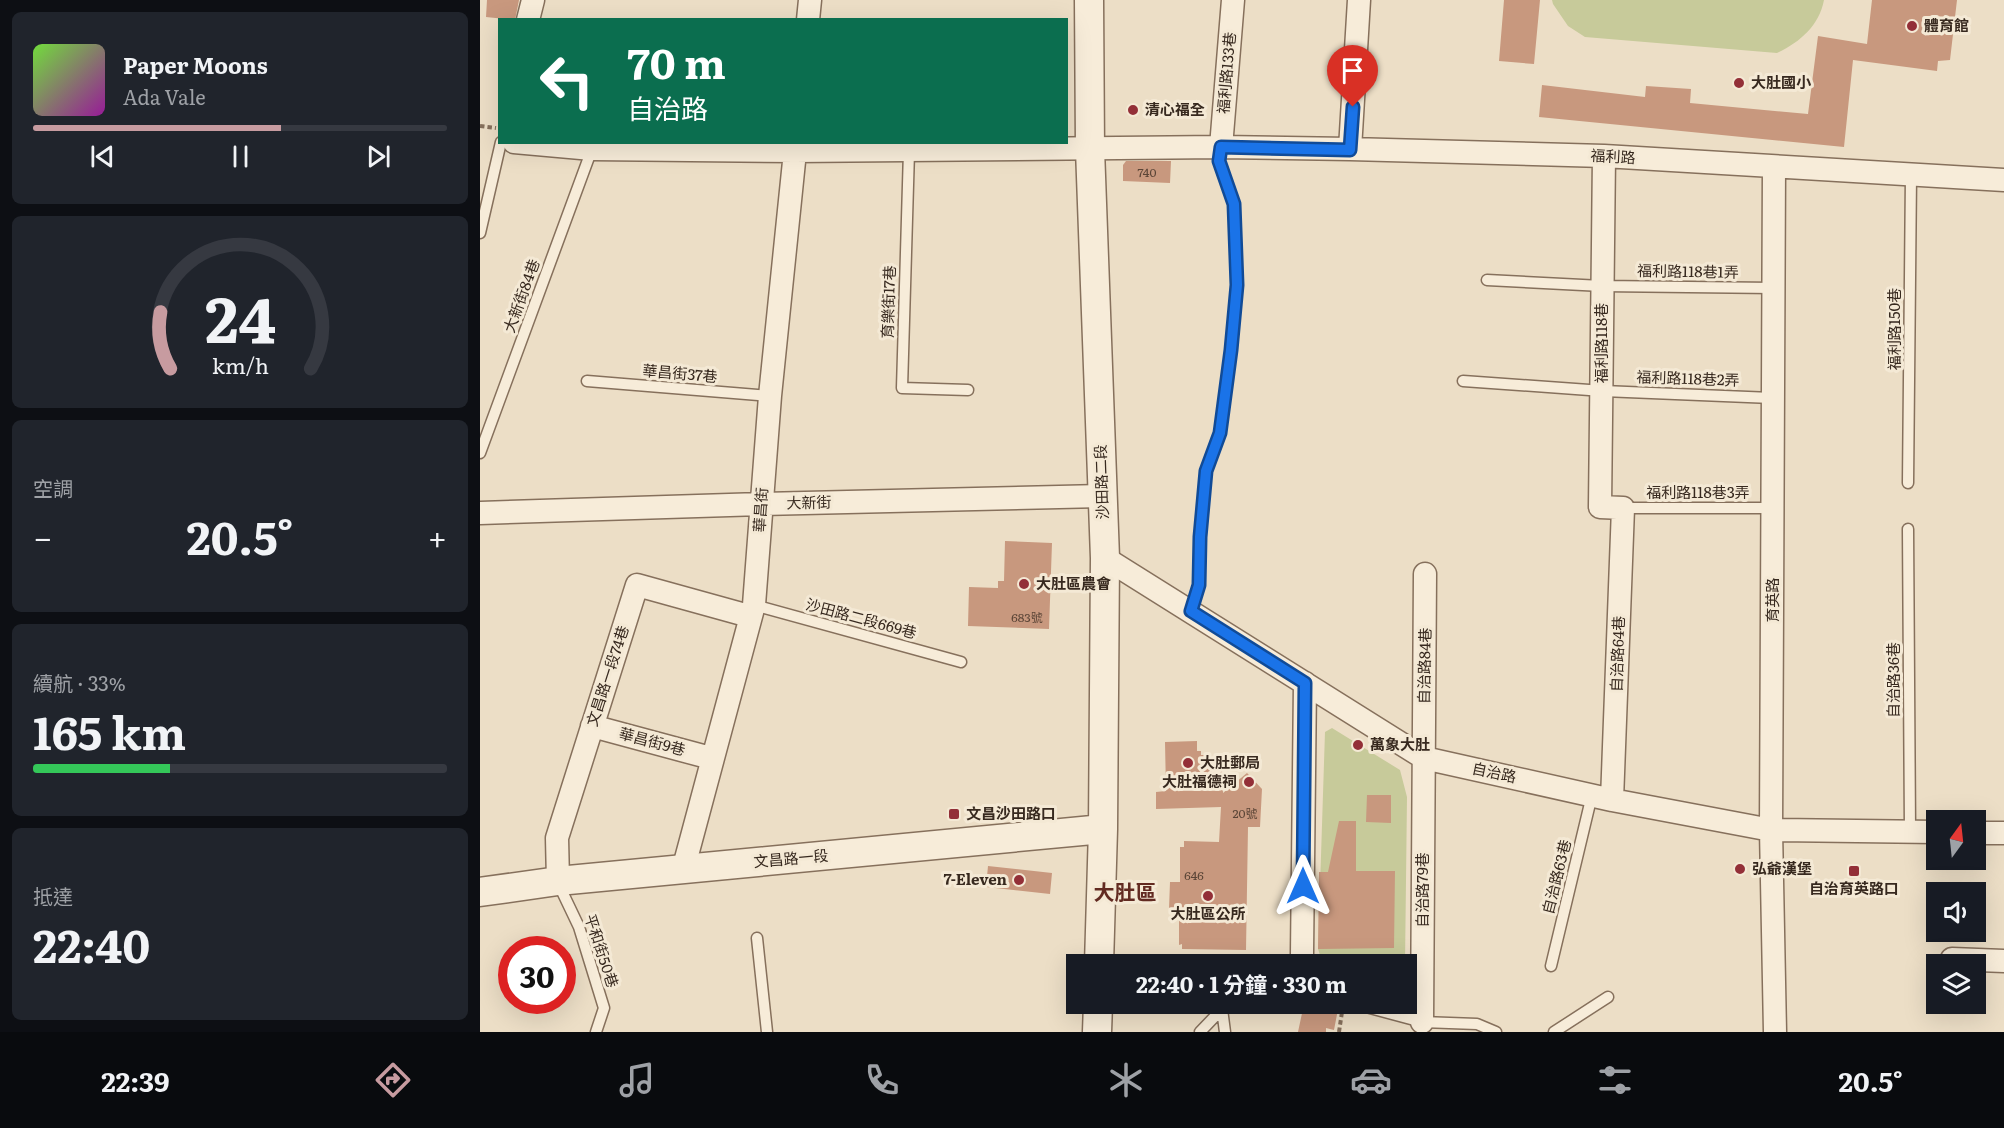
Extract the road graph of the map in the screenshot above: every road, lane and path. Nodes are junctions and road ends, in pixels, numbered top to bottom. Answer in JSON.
{"nodes":[{"id":1,"x":533,"y":0,"type":"edge"},
{"id":2,"x":810,"y":0,"type":"edge"},
{"id":3,"x":1089,"y":0,"type":"edge"},
{"id":4,"x":1233,"y":0,"type":"edge"},
{"id":5,"x":1359,"y":0,"type":"edge"},
{"id":6,"x":528,"y":18,"type":"edge"},
{"id":7,"x":808,"y":18,"type":"edge"},
{"id":8,"x":480,"y":126,"type":"edge"},
{"id":9,"x":498,"y":129,"type":"edge"},
{"id":10,"x":501,"y":144,"type":"edge"},
{"id":11,"x":536,"y":144,"type":"edge"},
{"id":12,"x":796,"y":147,"type":"edge"},
{"id":13,"x":1221,"y":147,"type":"junction"},
{"id":14,"x":592,"y":149,"type":"junction"},
{"id":15,"x":1090,"y":149,"type":"junction"},
{"id":16,"x":1350,"y":150,"type":"junction"},
{"id":17,"x":909,"y":151,"type":"junction"},
{"id":18,"x":1604,"y":156,"type":"junction"},
{"id":19,"x":1774,"y":167,"type":"junction"},
{"id":20,"x":1911,"y":176,"type":"junction"},
{"id":21,"x":2004,"y":180,"type":"edge"},
{"id":22,"x":480,"y":232,"type":"edge"},
{"id":23,"x":1487,"y":280,"type":"dead end"},
{"id":24,"x":1602,"y":286,"type":"junction"},
{"id":25,"x":1774,"y":288,"type":"junction"},
{"id":26,"x":587,"y":381,"type":"dead end"},
{"id":27,"x":1463,"y":381,"type":"dead end"},
{"id":28,"x":968,"y":390,"type":"dead end"},
{"id":29,"x":1603,"y":391,"type":"junction"},
{"id":30,"x":770,"y":396,"type":"junction"},
{"id":31,"x":1772,"y":398,"type":"junction"},
{"id":32,"x":480,"y":453,"type":"edge"},
{"id":33,"x":1908,"y":483,"type":"dead end"},
{"id":34,"x":1102,"y":496,"type":"junction"},
{"id":35,"x":761,"y":504,"type":"junction"},
{"id":36,"x":1623,"y":508,"type":"junction"},
{"id":37,"x":1773,"y":508,"type":"junction"},
{"id":38,"x":480,"y":513,"type":"edge"},
{"id":39,"x":1908,"y":529,"type":"dead end"},
{"id":40,"x":1105,"y":558,"type":"junction"},
{"id":41,"x":1425,"y":574,"type":"dead end"},
{"id":42,"x":752,"y":611,"type":"junction"},
{"id":43,"x":1191,"y":611,"type":"junction"},
{"id":44,"x":961,"y":662,"type":"dead end"},
{"id":45,"x":1305,"y":683,"type":"junction"},
{"id":46,"x":592,"y":726,"type":"junction"},
{"id":47,"x":711,"y":758,"type":"junction"},
{"id":48,"x":1424,"y":758,"type":"junction"},
{"id":49,"x":1602,"y":797,"type":"junction"},
{"id":50,"x":1102,"y":830,"type":"junction"},
{"id":51,"x":1771,"y":830,"type":"junction"},
{"id":52,"x":1910,"y":831,"type":"junction"},
{"id":53,"x":1926,"y":832,"type":"edge"},
{"id":54,"x":1986,"y":833,"type":"edge"},
{"id":55,"x":2004,"y":833,"type":"edge"},
{"id":56,"x":683,"y":870,"type":"junction"},
{"id":57,"x":558,"y":881,"type":"junction"},
{"id":58,"x":480,"y":892,"type":"edge"},
{"id":59,"x":756,"y":938,"type":"dead end"},
{"id":60,"x":1099,"y":954,"type":"edge"},
{"id":61,"x":1301,"y":954,"type":"edge"},
{"id":62,"x":1986,"y":960,"type":"edge"},
{"id":63,"x":2004,"y":961,"type":"edge"},
{"id":64,"x":1551,"y":966,"type":"dead end"},
{"id":65,"x":1608,"y":997,"type":"dead end"},
{"id":66,"x":1098,"y":1014,"type":"edge"},
{"id":67,"x":1215,"y":1014,"type":"edge"},
{"id":68,"x":1223,"y":1014,"type":"edge"},
{"id":69,"x":1342,"y":1014,"type":"edge"},
{"id":70,"x":1393,"y":1014,"type":"edge"},
{"id":71,"x":1422,"y":1022,"type":"junction"},
{"id":72,"x":596,"y":1032,"type":"edge"},
{"id":73,"x":767,"y":1032,"type":"edge"},
{"id":74,"x":1097,"y":1032,"type":"edge"},
{"id":75,"x":1200,"y":1032,"type":"edge"},
{"id":76,"x":1225,"y":1032,"type":"edge"},
{"id":77,"x":1339,"y":1032,"type":"edge"},
{"id":78,"x":1496,"y":1032,"type":"edge"},
{"id":79,"x":1554,"y":1032,"type":"edge"},
{"id":80,"x":1775,"y":1032,"type":"edge"}],
"edges":[{"from":1,"to":6,"type":"street"},
{"from":2,"to":7,"type":"street"},
{"from":3,"to":15,"type":"street","name":"沙田路二段"},
{"from":4,"to":13,"type":"street","name":"福利路133巷"},
{"from":5,"to":16,"type":"street"},
{"from":8,"to":9,"type":"path"},
{"from":10,"to":22,"type":"lane"},
{"from":11,"to":14,"type":"street","name":"福利路"},
{"from":12,"to":14,"type":"street","name":"福利路"},
{"from":12,"to":17,"type":"street","name":"福利路"},
{"from":12,"to":30,"type":"street","name":"華昌街"},
{"from":13,"to":15,"type":"street","name":"福利路"},
{"from":13,"to":16,"type":"street","name":"福利路"},
{"from":13,"to":43,"type":"lane"},
{"from":14,"to":32,"type":"lane","name":"大新街84巷"},
{"from":15,"to":17,"type":"street","name":"福利路"},
{"from":15,"to":34,"type":"street","name":"沙田路二段"},
{"from":16,"to":18,"type":"street","name":"福利路"},
{"from":17,"to":28,"type":"lane","name":"育樂街17巷"},
{"from":18,"to":19,"type":"street","name":"福利路"},
{"from":18,"to":24,"type":"street","name":"福利路118巷"},
{"from":19,"to":20,"type":"street","name":"福利路"},
{"from":19,"to":25,"type":"street","name":"育英路"},
{"from":20,"to":21,"type":"street","name":"福利路"},
{"from":20,"to":33,"type":"lane","name":"福利路150巷"},
{"from":23,"to":24,"type":"lane","name":"福利路118巷1弄"},
{"from":24,"to":25,"type":"lane","name":"福利路118巷1弄"},
{"from":24,"to":29,"type":"street","name":"福利路118巷"},
{"from":25,"to":31,"type":"street","name":"育英路"},
{"from":26,"to":30,"type":"lane","name":"華昌街37巷"},
{"from":27,"to":29,"type":"lane","name":"福利路118巷2弄"},
{"from":29,"to":31,"type":"lane","name":"福利路118巷2弄"},
{"from":29,"to":36,"type":"street","name":"福利路118巷"},
{"from":30,"to":35,"type":"street","name":"華昌街"},
{"from":31,"to":37,"type":"street","name":"育英路"},
{"from":34,"to":35,"type":"street","name":"大新街"},
{"from":34,"to":40,"type":"street","name":"沙田路二段"},
{"from":35,"to":38,"type":"street","name":"大新街"},
{"from":35,"to":42,"type":"street","name":"華昌街"},
{"from":36,"to":37,"type":"lane","name":"福利路118巷3弄"},
{"from":36,"to":49,"type":"street","name":"自治路64巷"},
{"from":37,"to":51,"type":"street","name":"育英路"},
{"from":39,"to":52,"type":"lane","name":"自治路36巷"},
{"from":40,"to":43,"type":"street","name":"自治路"},
{"from":40,"to":50,"type":"street","name":"沙田路二段"},
{"from":41,"to":48,"type":"street","name":"自治路84巷"},
{"from":42,"to":44,"type":"lane","name":"沙田路二段669巷"},
{"from":42,"to":46,"type":"street","name":"文昌路一段74巷"},
{"from":42,"to":47,"type":"street","name":"華昌街"},
{"from":43,"to":45,"type":"street","name":"自治路"},
{"from":45,"to":48,"type":"street","name":"自治路"},
{"from":45,"to":61,"type":"street"},
{"from":46,"to":47,"type":"street","name":"華昌街9巷"},
{"from":46,"to":57,"type":"street","name":"文昌路一段74巷"},
{"from":47,"to":56,"type":"street","name":"華昌街"},
{"from":48,"to":49,"type":"street","name":"自治路"},
{"from":48,"to":71,"type":"street","name":"自治路79巷"},
{"from":49,"to":51,"type":"street","name":"自治路"},
{"from":49,"to":64,"type":"lane","name":"自治路63巷"},
{"from":50,"to":56,"type":"street","name":"文昌路一段"},
{"from":50,"to":60,"type":"street","name":"沙田路二段"},
{"from":51,"to":52,"type":"street","name":"自治路"},
{"from":51,"to":80,"type":"street","name":"育英路"},
{"from":52,"to":53,"type":"street","name":"自治路"},
{"from":54,"to":55,"type":"street"},
{"from":56,"to":57,"type":"street","name":"文昌路一段"},
{"from":57,"to":58,"type":"street","name":"文昌路一段"},
{"from":57,"to":72,"type":"lane","name":"平和街50巷"},
{"from":59,"to":73,"type":"lane"},
{"from":62,"to":63,"type":"street"},
{"from":65,"to":79,"type":"lane"},
{"from":66,"to":74,"type":"street"},
{"from":67,"to":75,"type":"lane"},
{"from":68,"to":76,"type":"lane"},
{"from":69,"to":77,"type":"path"},
{"from":70,"to":71,"type":"lane"},
{"from":71,"to":78,"type":"lane"}]}
